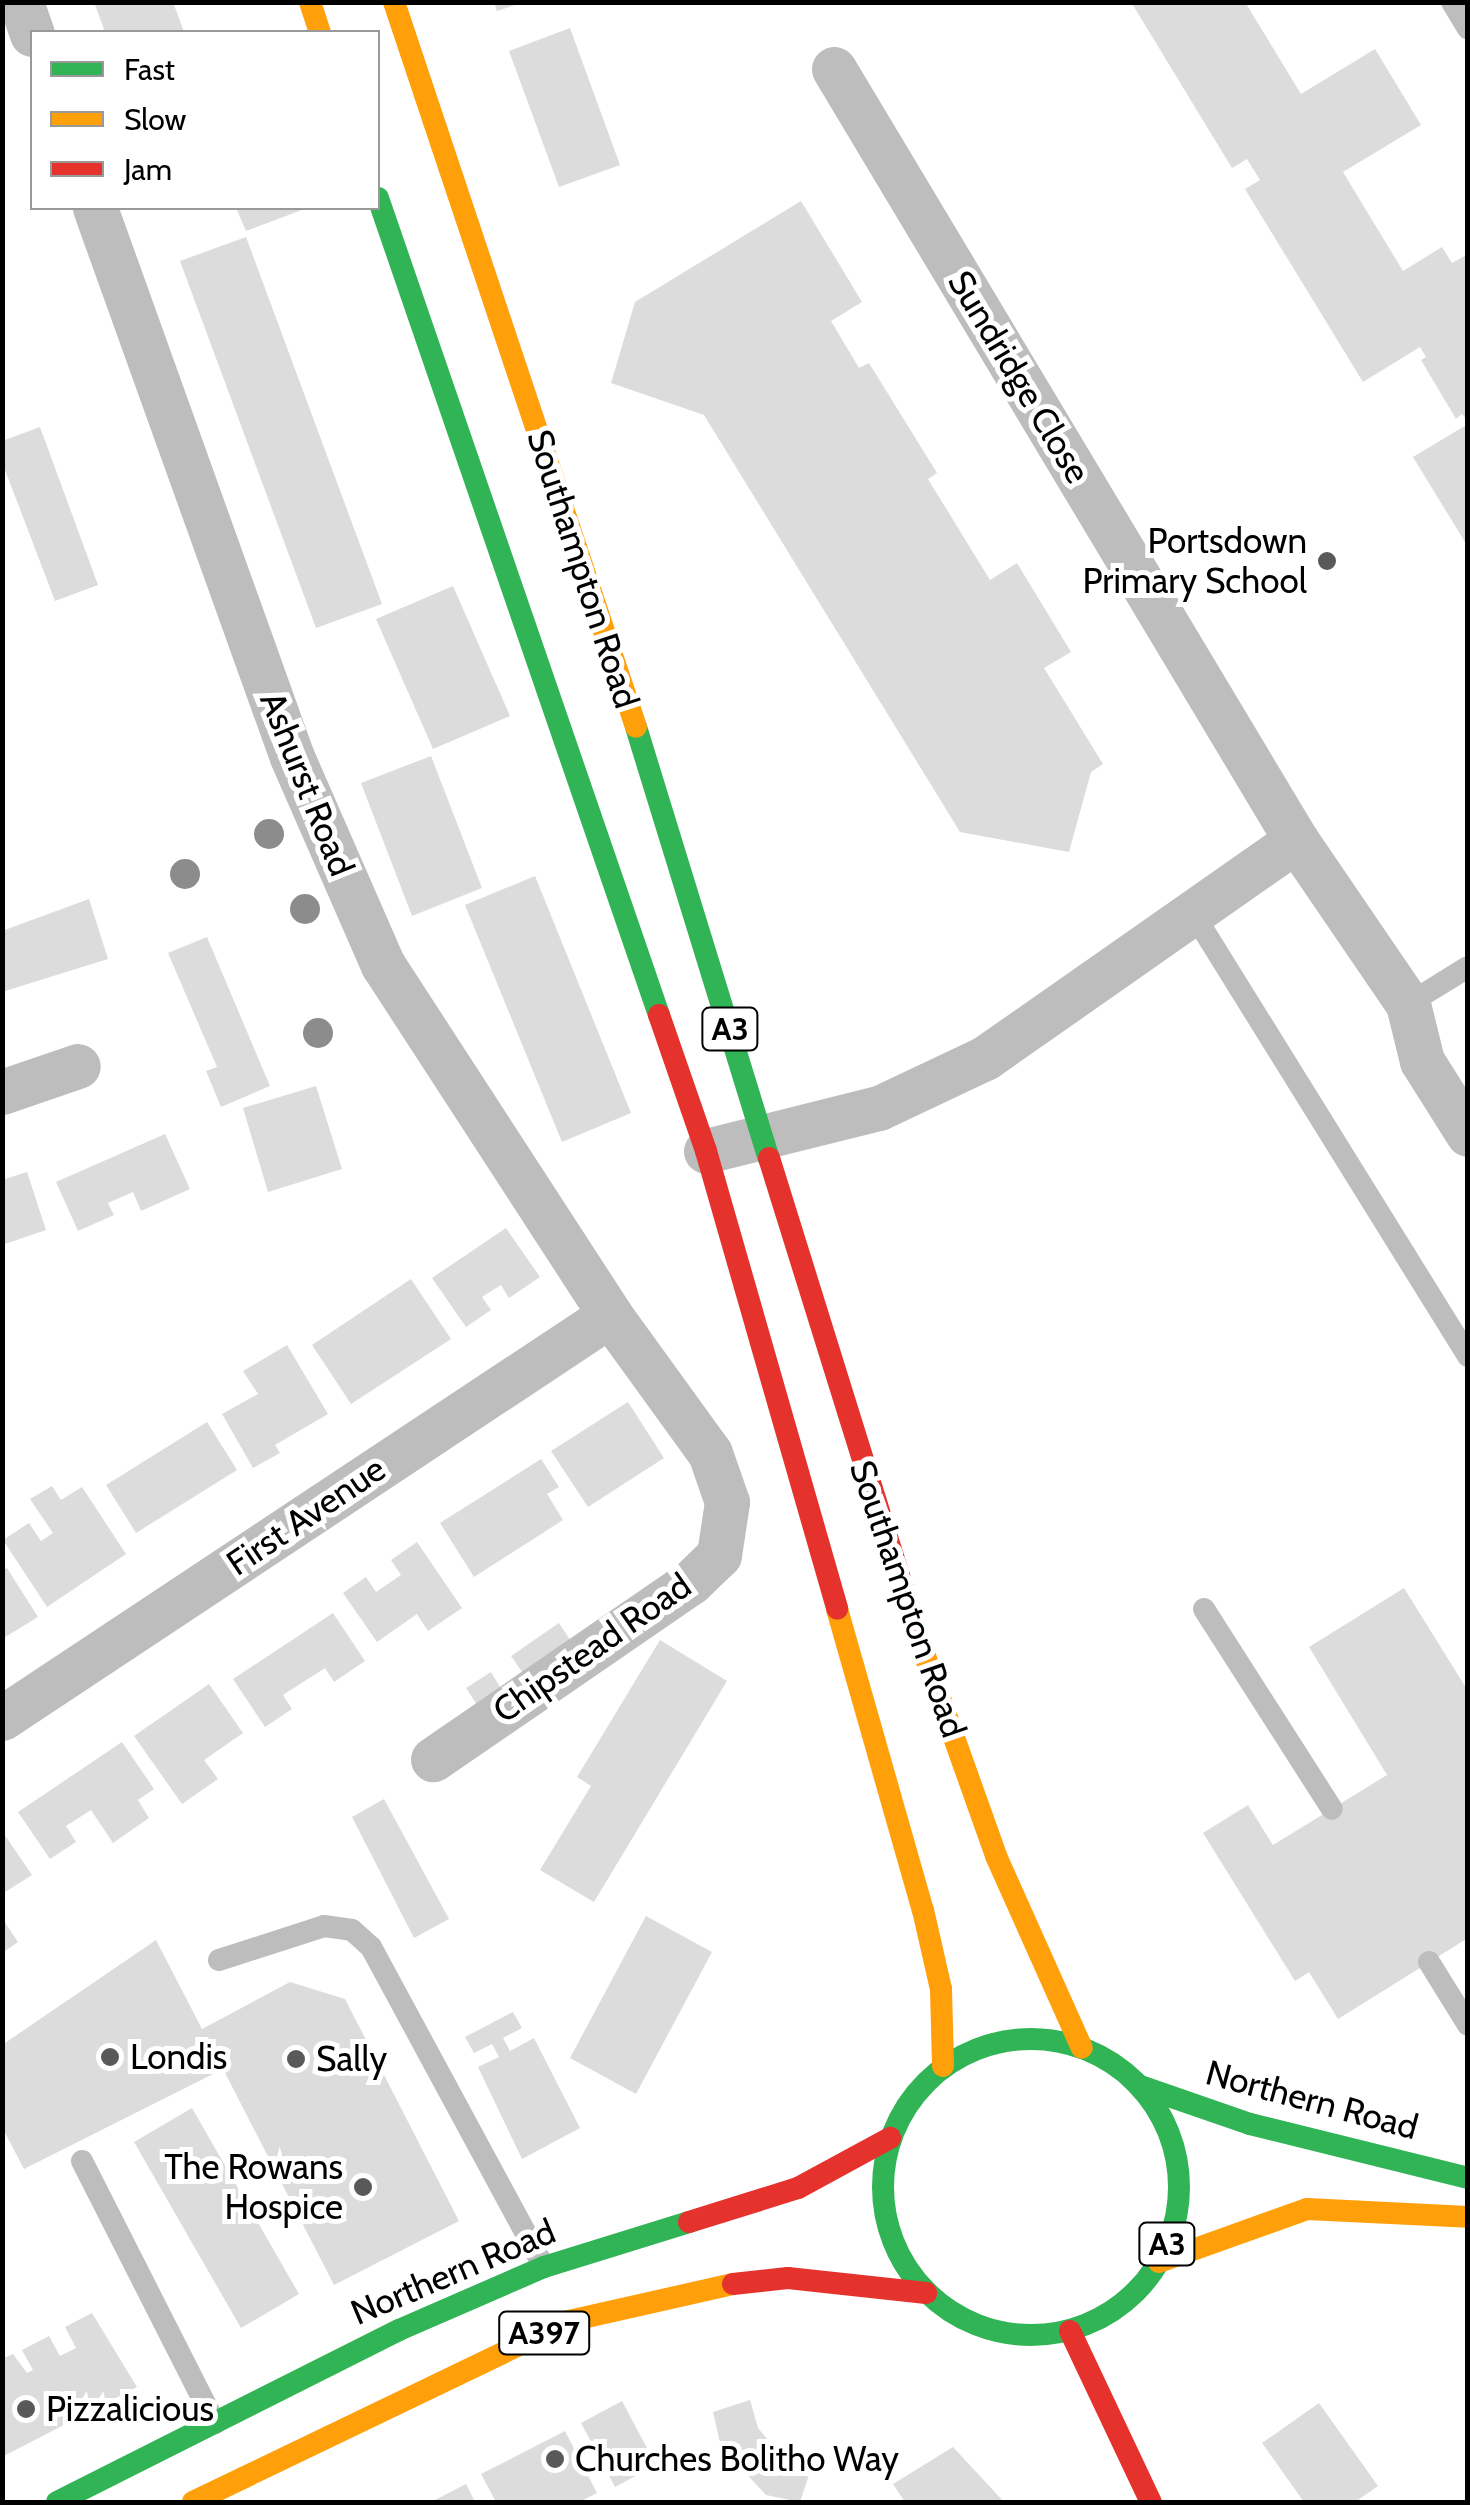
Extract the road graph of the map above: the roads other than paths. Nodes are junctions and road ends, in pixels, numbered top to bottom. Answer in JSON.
{"nodes":[{"id":1,"x":21,"y":2,"type":"edge"},
{"id":2,"x":310,"y":2,"type":"edge"},
{"id":3,"x":394,"y":2,"type":"edge"},
{"id":4,"x":1452,"y":2,"type":"edge"},
{"id":5,"x":1468,"y":29,"type":"edge"},
{"id":6,"x":31,"y":30,"type":"edge"},
{"id":7,"x":319,"y":30,"type":"edge"},
{"id":8,"x":834,"y":69,"type":"dead end"},
{"id":9,"x":380,"y":204,"type":"edge"},
{"id":10,"x":96,"y":210,"type":"edge"},
{"id":11,"x":1296,"y":840,"type":"junction"},
{"id":12,"x":1191,"y":910,"type":"junction"},
{"id":13,"x":1468,"y":967,"type":"edge"},
{"id":14,"x":1408,"y":1004,"type":"junction"},
{"id":15,"x":78,"y":1066,"type":"dead end"},
{"id":16,"x":2,"y":1092,"type":"edge"},
{"id":17,"x":1468,"y":1134,"type":"edge"},
{"id":18,"x":763,"y":1138,"type":"junction"},
{"id":19,"x":706,"y":1151,"type":"junction"},
{"id":20,"x":610,"y":1315,"type":"junction"},
{"id":21,"x":1468,"y":1356,"type":"edge"},
{"id":22,"x":1204,"y":1609,"type":"dead end"},
{"id":23,"x":2,"y":1718,"type":"edge"},
{"id":24,"x":433,"y":1759,"type":"dead end"},
{"id":25,"x":1332,"y":1809,"type":"dead end"},
{"id":26,"x":219,"y":1960,"type":"dead end"},
{"id":27,"x":1429,"y":1962,"type":"dead end"},
{"id":28,"x":1468,"y":2025,"type":"edge"},
{"id":29,"x":1082,"y":2048,"type":"junction"},
{"id":30,"x":943,"y":2066,"type":"junction"},
{"id":31,"x":1140,"y":2086,"type":"junction"},
{"id":32,"x":890,"y":2138,"type":"junction"},
{"id":33,"x":82,"y":2162,"type":"dead end"},
{"id":34,"x":1468,"y":2178,"type":"edge"},
{"id":35,"x":1468,"y":2216,"type":"edge"},
{"id":36,"x":1159,"y":2262,"type":"junction"},
{"id":37,"x":544,"y":2268,"type":"junction"},
{"id":38,"x":926,"y":2292,"type":"junction"},
{"id":39,"x":1070,"y":2331,"type":"junction"},
{"id":40,"x":215,"y":2423,"type":"junction"},
{"id":41,"x":57,"y":2502,"type":"edge"},
{"id":42,"x":193,"y":2502,"type":"edge"},
{"id":43,"x":1151,"y":2502,"type":"edge"}],
"edges":[{"from":1,"to":6,"type":"street"},
{"from":2,"to":7,"type":"main road"},
{"from":3,"to":18,"type":"main road","name":"Southampton Road","number":"A3"},
{"from":4,"to":5,"type":"lane"},
{"from":8,"to":11,"type":"street","name":"Sundridge Close"},
{"from":9,"to":19,"type":"main road","name":"Southampton Road","number":"A3"},
{"from":10,"to":20,"type":"street","name":"Ashurst Road"},
{"from":11,"to":12,"type":"street"},
{"from":11,"to":14,"type":"street","name":"Sundridge Close"},
{"from":12,"to":18,"type":"street"},
{"from":12,"to":21,"type":"lane"},
{"from":13,"to":14,"type":"lane"},
{"from":14,"to":17,"type":"street"},
{"from":15,"to":16,"type":"street"},
{"from":18,"to":19,"type":"street"},
{"from":18,"to":29,"type":"main road","name":"Southampton Road","number":"A3"},
{"from":19,"to":30,"type":"main road","name":"Southampton Road","number":"A3"},
{"from":20,"to":23,"type":"street","name":"First Avenue"},
{"from":20,"to":24,"type":"street","name":"Chipstead Road"},
{"from":22,"to":25,"type":"lane"},
{"from":26,"to":37,"type":"lane"},
{"from":27,"to":28,"type":"lane"},
{"from":29,"to":30,"type":"main road","number":"A3"},
{"from":29,"to":31,"type":"main road","number":"A3"},
{"from":30,"to":32,"type":"main road","number":"A3"},
{"from":31,"to":34,"type":"main road","name":"Northern Road","number":"A3"},
{"from":31,"to":36,"type":"main road","number":"A3"},
{"from":32,"to":37,"type":"main road","name":"Northern Road","number":"A397"},
{"from":32,"to":38,"type":"main road","number":"A3"},
{"from":33,"to":40,"type":"lane"},
{"from":35,"to":36,"type":"main road","number":"A3"},
{"from":36,"to":39,"type":"main road","number":"A3"},
{"from":37,"to":40,"type":"main road","name":"Northern Road","number":"A397"},
{"from":38,"to":39,"type":"main road","number":"A3"},
{"from":38,"to":42,"type":"main road","number":"A397"},
{"from":39,"to":43,"type":"main road"},
{"from":40,"to":41,"type":"main road","name":"Northern Road","number":"A397"}]}
